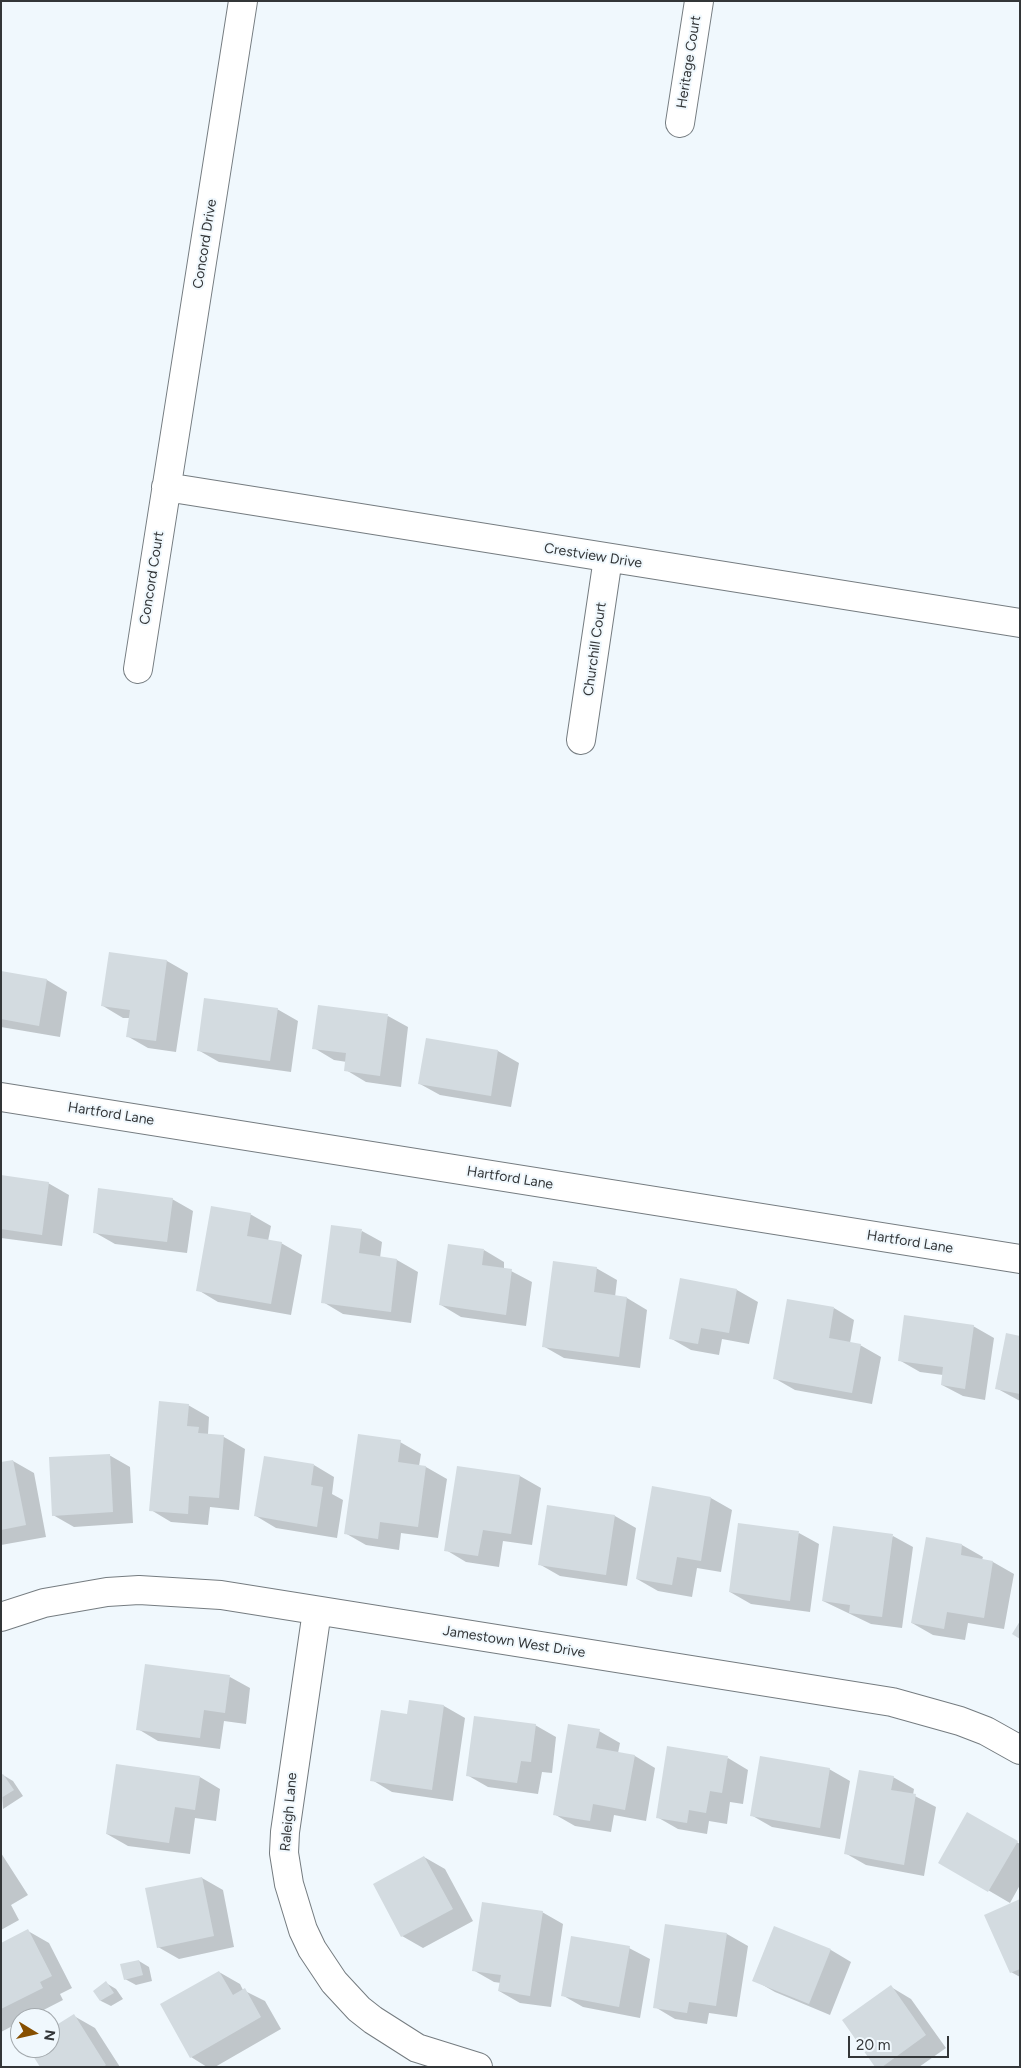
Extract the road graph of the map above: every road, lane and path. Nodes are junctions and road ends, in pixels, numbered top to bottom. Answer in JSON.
{"nodes":[{"id":1,"x":243,"y":1,"type":"edge"},
{"id":2,"x":699,"y":1,"type":"edge"},
{"id":3,"x":680,"y":123,"type":"dead end"},
{"id":4,"x":166,"y":487,"type":"junction"},
{"id":5,"x":608,"y":558,"type":"junction"},
{"id":6,"x":1020,"y":623,"type":"edge"},
{"id":7,"x":138,"y":669,"type":"dead end"},
{"id":8,"x":581,"y":740,"type":"dead end"},
{"id":9,"x":1,"y":1097,"type":"edge"},
{"id":10,"x":1020,"y":1259,"type":"edge"},
{"id":11,"x":317,"y":1611,"type":"junction"},
{"id":12,"x":1,"y":1617,"type":"edge"},
{"id":13,"x":1020,"y":1750,"type":"edge"},
{"id":14,"x":478,"y":2067,"type":"edge"}],
"edges":[{"from":1,"to":4,"type":"street","name":"Concord Drive"},
{"from":2,"to":3,"type":"street","name":"Heritage Court"},
{"from":4,"to":5,"type":"street","name":"Crestview Drive"},
{"from":4,"to":7,"type":"street","name":"Concord Court"},
{"from":5,"to":6,"type":"street","name":"Crestview Drive"},
{"from":5,"to":8,"type":"street","name":"Churchill Court"},
{"from":9,"to":10,"type":"street","name":"Hartford Lane"},
{"from":11,"to":12,"type":"street","name":"Jamestown West Drive"},
{"from":11,"to":13,"type":"street","name":"Jamestown West Drive"},
{"from":11,"to":14,"type":"street","name":"Raleigh Lane"}]}
